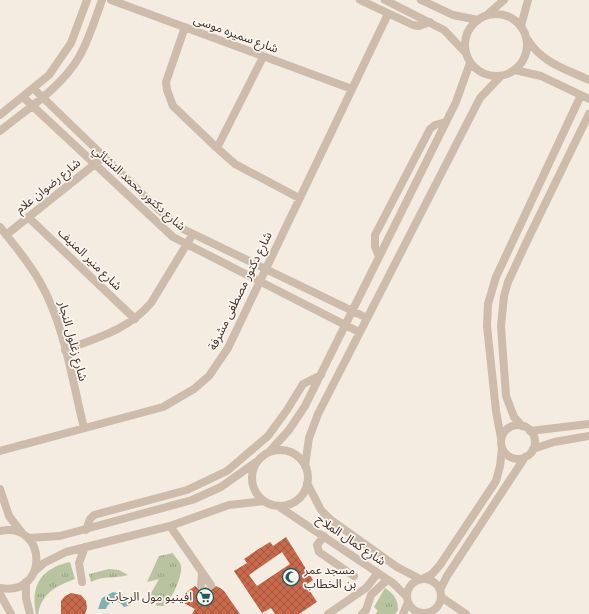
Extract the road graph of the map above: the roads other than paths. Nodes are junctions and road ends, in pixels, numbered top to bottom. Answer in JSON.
{"nodes":[{"id":1,"x":87,"y":0,"type":"edge"},
{"id":2,"x":102,"y":0,"type":"edge"},
{"id":3,"x":111,"y":0,"type":"edge"},
{"id":4,"x":360,"y":0,"type":"edge"},
{"id":5,"x":385,"y":0,"type":"edge"},
{"id":6,"x":421,"y":0,"type":"edge"},
{"id":7,"x":435,"y":0,"type":"edge"},
{"id":8,"x":504,"y":0,"type":"edge"},
{"id":9,"x":528,"y":0,"type":"edge"},
{"id":10,"x":441,"y":10,"type":"junction"},
{"id":11,"x":388,"y":14,"type":"junction"},
{"id":12,"x":486,"y":16,"type":"junction"},
{"id":13,"x":478,"y":20,"type":"junction"},
{"id":14,"x":430,"y":22,"type":"junction"},
{"id":15,"x":521,"y":26,"type":"junction"},
{"id":16,"x":185,"y":27,"type":"junction"},
{"id":17,"x":527,"y":38,"type":"junction"},
{"id":18,"x":465,"y":53,"type":"junction"},
{"id":19,"x":263,"y":57,"type":"junction"},
{"id":20,"x":470,"y":63,"type":"junction"},
{"id":21,"x":516,"y":70,"type":"junction"},
{"id":22,"x":589,"y":72,"type":"edge"},
{"id":23,"x":579,"y":75,"type":"junction"},
{"id":24,"x":500,"y":76,"type":"junction"},
{"id":25,"x":589,"y":80,"type":"edge"},
{"id":26,"x":34,"y":89,"type":"junction"},
{"id":27,"x":352,"y":89,"type":"junction"},
{"id":28,"x":581,"y":95,"type":"junction"},
{"id":29,"x":42,"y":96,"type":"junction"},
{"id":30,"x":23,"y":97,"type":"junction"},
{"id":31,"x":589,"y":99,"type":"edge"},
{"id":32,"x":31,"y":106,"type":"junction"},
{"id":33,"x":589,"y":114,"type":"edge"},
{"id":34,"x":0,"y":115,"type":"edge"},
{"id":35,"x":446,"y":122,"type":"junction"},
{"id":36,"x":0,"y":131,"type":"edge"},
{"id":37,"x":217,"y":148,"type":"junction"},
{"id":38,"x":105,"y":156,"type":"junction"},
{"id":39,"x":94,"y":165,"type":"junction"},
{"id":40,"x":298,"y":198,"type":"junction"},
{"id":41,"x":28,"y":217,"type":"junction"},
{"id":42,"x":0,"y":227,"type":"edge"},
{"id":43,"x":193,"y":234,"type":"junction"},
{"id":44,"x":6,"y":235,"type":"junction"},
{"id":45,"x":187,"y":245,"type":"junction"},
{"id":46,"x":379,"y":256,"type":"junction"},
{"id":47,"x":264,"y":269,"type":"junction"},
{"id":48,"x":258,"y":281,"type":"junction"},
{"id":49,"x":352,"y":311,"type":"junction"},
{"id":50,"x":367,"y":318,"type":"junction"},
{"id":51,"x":135,"y":319,"type":"junction"},
{"id":52,"x":346,"y":324,"type":"junction"},
{"id":53,"x":360,"y":332,"type":"junction"},
{"id":54,"x":65,"y":350,"type":"junction"},
{"id":55,"x":321,"y":375,"type":"junction"},
{"id":56,"x":589,"y":424,"type":"edge"},
{"id":57,"x":522,"y":426,"type":"junction"},
{"id":58,"x":84,"y":428,"type":"junction"},
{"id":59,"x":530,"y":431,"type":"junction"},
{"id":60,"x":589,"y":436,"type":"edge"},
{"id":61,"x":501,"y":438,"type":"junction"},
{"id":62,"x":502,"y":448,"type":"junction"},
{"id":63,"x":533,"y":449,"type":"junction"},
{"id":64,"x":0,"y":451,"type":"edge"},
{"id":65,"x":269,"y":452,"type":"junction"},
{"id":66,"x":525,"y":457,"type":"junction"},
{"id":67,"x":256,"y":462,"type":"junction"},
{"id":68,"x":305,"y":466,"type":"junction"},
{"id":69,"x":307,"y":483,"type":"junction"},
{"id":70,"x":0,"y":488,"type":"edge"},
{"id":71,"x":264,"y":501,"type":"junction"},
{"id":72,"x":278,"y":506,"type":"junction"},
{"id":73,"x":170,"y":526,"type":"junction"},
{"id":74,"x":86,"y":530,"type":"junction"},
{"id":75,"x":0,"y":531,"type":"edge"},
{"id":76,"x":25,"y":536,"type":"junction"},
{"id":77,"x":324,"y":536,"type":"junction"},
{"id":78,"x":85,"y":547,"type":"junction"},
{"id":79,"x":35,"y":571,"type":"junction"},
{"id":80,"x":202,"y":573,"type":"junction"},
{"id":81,"x":378,"y":573,"type":"junction"},
{"id":82,"x":354,"y":576,"type":"dead end"},
{"id":83,"x":422,"y":579,"type":"junction"},
{"id":84,"x":387,"y":580,"type":"junction"},
{"id":85,"x":26,"y":582,"type":"junction"},
{"id":86,"x":82,"y":582,"type":"dead end"},
{"id":87,"x":201,"y":585,"type":"dead end"},
{"id":88,"x":211,"y":585,"type":"dead end"},
{"id":89,"x":0,"y":588,"type":"edge"},
{"id":90,"x":0,"y":594,"type":"edge"},
{"id":91,"x":357,"y":594,"type":"junction"},
{"id":92,"x":441,"y":594,"type":"junction"},
{"id":93,"x":408,"y":600,"type":"junction"},
{"id":94,"x":368,"y":606,"type":"junction"},
{"id":95,"x":430,"y":613,"type":"edge"},
{"id":96,"x":11,"y":614,"type":"edge"},
{"id":97,"x":30,"y":614,"type":"edge"},
{"id":98,"x":328,"y":614,"type":"edge"},
{"id":99,"x":362,"y":614,"type":"edge"},
{"id":100,"x":403,"y":614,"type":"edge"},
{"id":101,"x":466,"y":614,"type":"edge"}],
"edges":[{"from":1,"to":26,"type":"street"},
{"from":2,"to":29,"type":"street"},
{"from":3,"to":16,"type":"street","name":"شارع سميره موسى"},
{"from":4,"to":11,"type":"street"},
{"from":5,"to":14,"type":"street"},
{"from":6,"to":10,"type":"street"},
{"from":7,"to":10,"type":"street"},
{"from":8,"to":12,"type":"street"},
{"from":9,"to":15,"type":"street"},
{"from":10,"to":13,"type":"street"},
{"from":11,"to":14,"type":"street"},
{"from":11,"to":27,"type":"street","name":"شارع دكتور مصطفى مشرفة"},
{"from":12,"to":13,"type":"street"},
{"from":12,"to":15,"type":"street"},
{"from":13,"to":18,"type":"street"},
{"from":14,"to":18,"type":"street"},
{"from":15,"to":17,"type":"street"},
{"from":16,"to":19,"type":"street","name":"شارع سميره موسى"},
{"from":16,"to":37,"type":"street"},
{"from":17,"to":21,"type":"street"},
{"from":17,"to":23,"type":"street"},
{"from":18,"to":20,"type":"street"},
{"from":19,"to":27,"type":"street","name":"شارع سميره موسى"},
{"from":19,"to":37,"type":"street"},
{"from":20,"to":24,"type":"street"},
{"from":20,"to":35,"type":"street"},
{"from":21,"to":24,"type":"street"},
{"from":21,"to":28,"type":"street"},
{"from":22,"to":23,"type":"street"},
{"from":23,"to":25,"type":"street"},
{"from":24,"to":50,"type":"street"},
{"from":26,"to":29,"type":"street","name":"شارع دكتور محمد النشائي"},
{"from":26,"to":30,"type":"street"},
{"from":27,"to":40,"type":"street","name":"شارع دكتور مصطفى مشرفة"},
{"from":28,"to":31,"type":"street"},
{"from":28,"to":61,"type":"street"},
{"from":29,"to":32,"type":"street"},
{"from":29,"to":38,"type":"street","name":"شارع دكتور محمد النشائي"},
{"from":30,"to":32,"type":"street","name":"شارع دكتور محمد النشائي"},
{"from":30,"to":34,"type":"street"},
{"from":32,"to":36,"type":"street"},
{"from":32,"to":39,"type":"street","name":"شارع دكتور محمد النشائي"},
{"from":33,"to":57,"type":"street"},
{"from":35,"to":46,"type":"street"},
{"from":35,"to":46,"type":"street"},
{"from":37,"to":40,"type":"street"},
{"from":38,"to":39,"type":"street","name":"شارع رضوان علام"},
{"from":38,"to":43,"type":"street","name":"شارع دكتور محمد النشائي"},
{"from":39,"to":41,"type":"street","name":"شارع رضوان علام"},
{"from":39,"to":45,"type":"street","name":"شارع دكتور محمد النشائي"},
{"from":40,"to":47,"type":"street","name":"شارع دكتور مصطفى مشرفة"},
{"from":41,"to":44,"type":"street","name":"شارع رضوان علام"},
{"from":41,"to":51,"type":"street","name":"شارع منير المنيف"},
{"from":42,"to":44,"type":"street","name":"شارع زغلول النجار"},
{"from":43,"to":45,"type":"street"},
{"from":43,"to":47,"type":"street","name":"شارع دكتور محمد النشائي"},
{"from":44,"to":54,"type":"street","name":"شارع زغلول النجار"},
{"from":45,"to":48,"type":"street","name":"شارع دكتور محمد النشائي"},
{"from":45,"to":51,"type":"street"},
{"from":46,"to":49,"type":"street"},
{"from":47,"to":48,"type":"street","name":"شارع دكتور مصطفى مشرفة"},
{"from":47,"to":49,"type":"street","name":"شارع دكتور محمد النشائي"},
{"from":48,"to":52,"type":"street","name":"شارع دكتور محمد النشائي"},
{"from":48,"to":58,"type":"street","name":"شارع دكتور مصطفى مشرفة"},
{"from":49,"to":50,"type":"street","name":"شارع دكتور محمد النشائي"},
{"from":49,"to":52,"type":"street"},
{"from":50,"to":53,"type":"street"},
{"from":51,"to":54,"type":"street"},
{"from":52,"to":53,"type":"street","name":"شارع دكتور محمد النشائي"},
{"from":52,"to":55,"type":"street"},
{"from":53,"to":68,"type":"street"},
{"from":54,"to":58,"type":"street","name":"شارع زغلول النجار"},
{"from":55,"to":65,"type":"street"},
{"from":55,"to":74,"type":"street"},
{"from":56,"to":59,"type":"street"},
{"from":57,"to":59,"type":"street"},
{"from":57,"to":61,"type":"street"},
{"from":58,"to":64,"type":"street","name":"شارع دكتور مصطفى مشرفة"},
{"from":59,"to":63,"type":"street"},
{"from":60,"to":63,"type":"street"},
{"from":61,"to":62,"type":"street"},
{"from":62,"to":66,"type":"street"},
{"from":62,"to":83,"type":"street"},
{"from":63,"to":66,"type":"street"},
{"from":65,"to":67,"type":"street"},
{"from":65,"to":68,"type":"street"},
{"from":66,"to":92,"type":"street"},
{"from":67,"to":71,"type":"street"},
{"from":67,"to":74,"type":"street"},
{"from":68,"to":69,"type":"street"},
{"from":69,"to":72,"type":"street"},
{"from":69,"to":83,"type":"street","name":"شارع كمال الملاح"},
{"from":70,"to":76,"type":"street"},
{"from":71,"to":72,"type":"street"},
{"from":71,"to":73,"type":"street"},
{"from":72,"to":77,"type":"street","name":"شارع كمال الملاح"},
{"from":73,"to":78,"type":"street"},
{"from":73,"to":80,"type":"street"},
{"from":74,"to":76,"type":"street"},
{"from":75,"to":76,"type":"street"},
{"from":76,"to":79,"type":"street"},
{"from":77,"to":81,"type":"street","name":"شارع كمال الملاح"},
{"from":77,"to":82,"type":"street"},
{"from":78,"to":79,"type":"street"},
{"from":78,"to":86,"type":"street"},
{"from":79,"to":85,"type":"street"},
{"from":80,"to":87,"type":"street"},
{"from":80,"to":88,"type":"street"},
{"from":81,"to":84,"type":"street","name":"شارع كمال الملاح"},
{"from":81,"to":91,"type":"street"},
{"from":83,"to":92,"type":"street"},
{"from":83,"to":93,"type":"street"},
{"from":84,"to":93,"type":"street","name":"شارع كمال الملاح"},
{"from":84,"to":94,"type":"street"},
{"from":85,"to":89,"type":"street"},
{"from":85,"to":97,"type":"street"},
{"from":90,"to":96,"type":"street"},
{"from":91,"to":94,"type":"street"},
{"from":91,"to":98,"type":"street"},
{"from":92,"to":95,"type":"street"},
{"from":92,"to":101,"type":"street"},
{"from":93,"to":95,"type":"street"},
{"from":93,"to":100,"type":"street"},
{"from":94,"to":99,"type":"street"}]}
